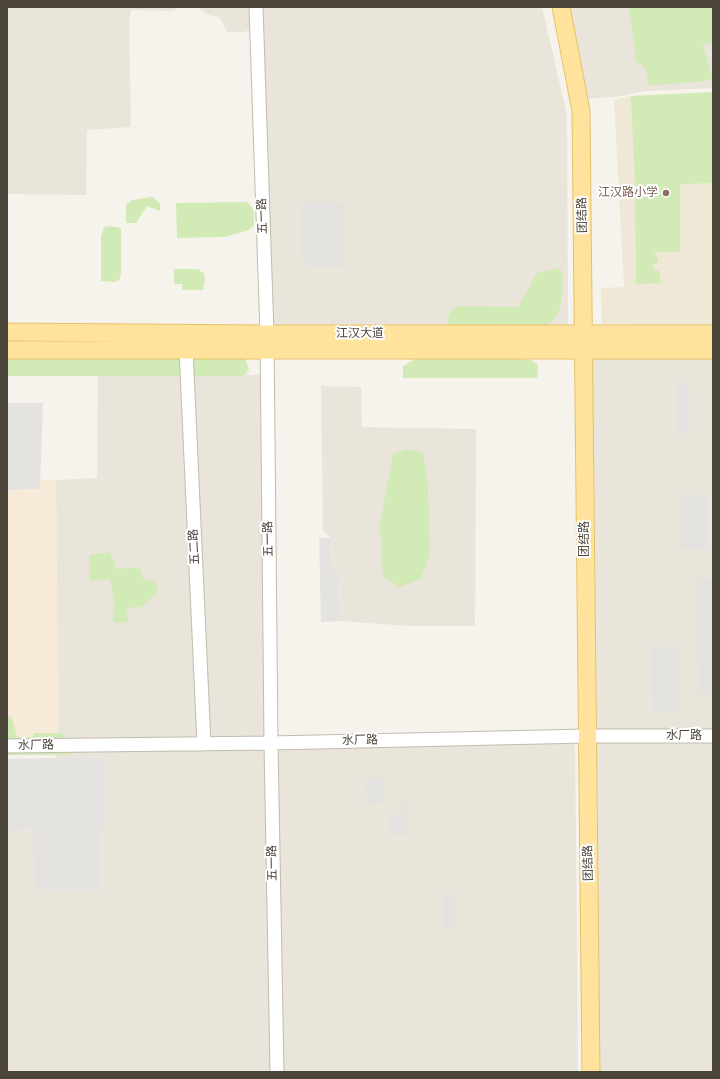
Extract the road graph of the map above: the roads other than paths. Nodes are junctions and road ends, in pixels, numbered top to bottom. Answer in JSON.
{"nodes":[{"id":1,"x":256,"y":7,"type":"edge"},
{"id":2,"x":554,"y":7,"type":"edge"},
{"id":3,"x":561,"y":7,"type":"edge"},
{"id":4,"x":7,"y":332,"type":"edge"},
{"id":5,"x":713,"y":334,"type":"edge"},
{"id":6,"x":267,"y":342,"type":"junction"},
{"id":7,"x":578,"y":342,"type":"junction"},
{"id":8,"x":186,"y":349,"type":"junction"},
{"id":9,"x":7,"y":350,"type":"edge"},
{"id":10,"x":713,"y":350,"type":"edge"},
{"id":11,"x":582,"y":736,"type":"junction"},
{"id":12,"x":713,"y":736,"type":"edge"},
{"id":13,"x":271,"y":743,"type":"junction"},
{"id":14,"x":204,"y":744,"type":"junction"},
{"id":15,"x":7,"y":746,"type":"edge"},
{"id":16,"x":278,"y":1072,"type":"edge"},
{"id":17,"x":583,"y":1072,"type":"edge"},
{"id":18,"x":592,"y":1072,"type":"edge"}],
"edges":[{"from":1,"to":6,"type":"street","name":"五一路"},
{"from":2,"to":7,"type":"main road","name":"团结路"},
{"from":3,"to":7,"type":"main road","name":"团结路"},
{"from":4,"to":6,"type":"main road","name":"江汉大道"},
{"from":5,"to":7,"type":"main road","name":"江汉大道"},
{"from":6,"to":7,"type":"main road","name":"江汉大道"},
{"from":6,"to":8,"type":"main road","name":"江汉大道"},
{"from":6,"to":13,"type":"street","name":"五一路"},
{"from":7,"to":10,"type":"main road","name":"江汉大道"},
{"from":7,"to":11,"type":"main road","name":"团结路"},
{"from":8,"to":9,"type":"main road","name":"江汉大道"},
{"from":8,"to":14,"type":"street","name":"五二路"},
{"from":11,"to":12,"type":"street","name":"水厂路"},
{"from":11,"to":13,"type":"street","name":"水厂路"},
{"from":11,"to":17,"type":"main road","name":"团结路"},
{"from":11,"to":18,"type":"main road","name":"团结路"},
{"from":13,"to":14,"type":"street","name":"水厂路"},
{"from":13,"to":16,"type":"street","name":"五一路"},
{"from":14,"to":15,"type":"street","name":"水厂路"}]}
